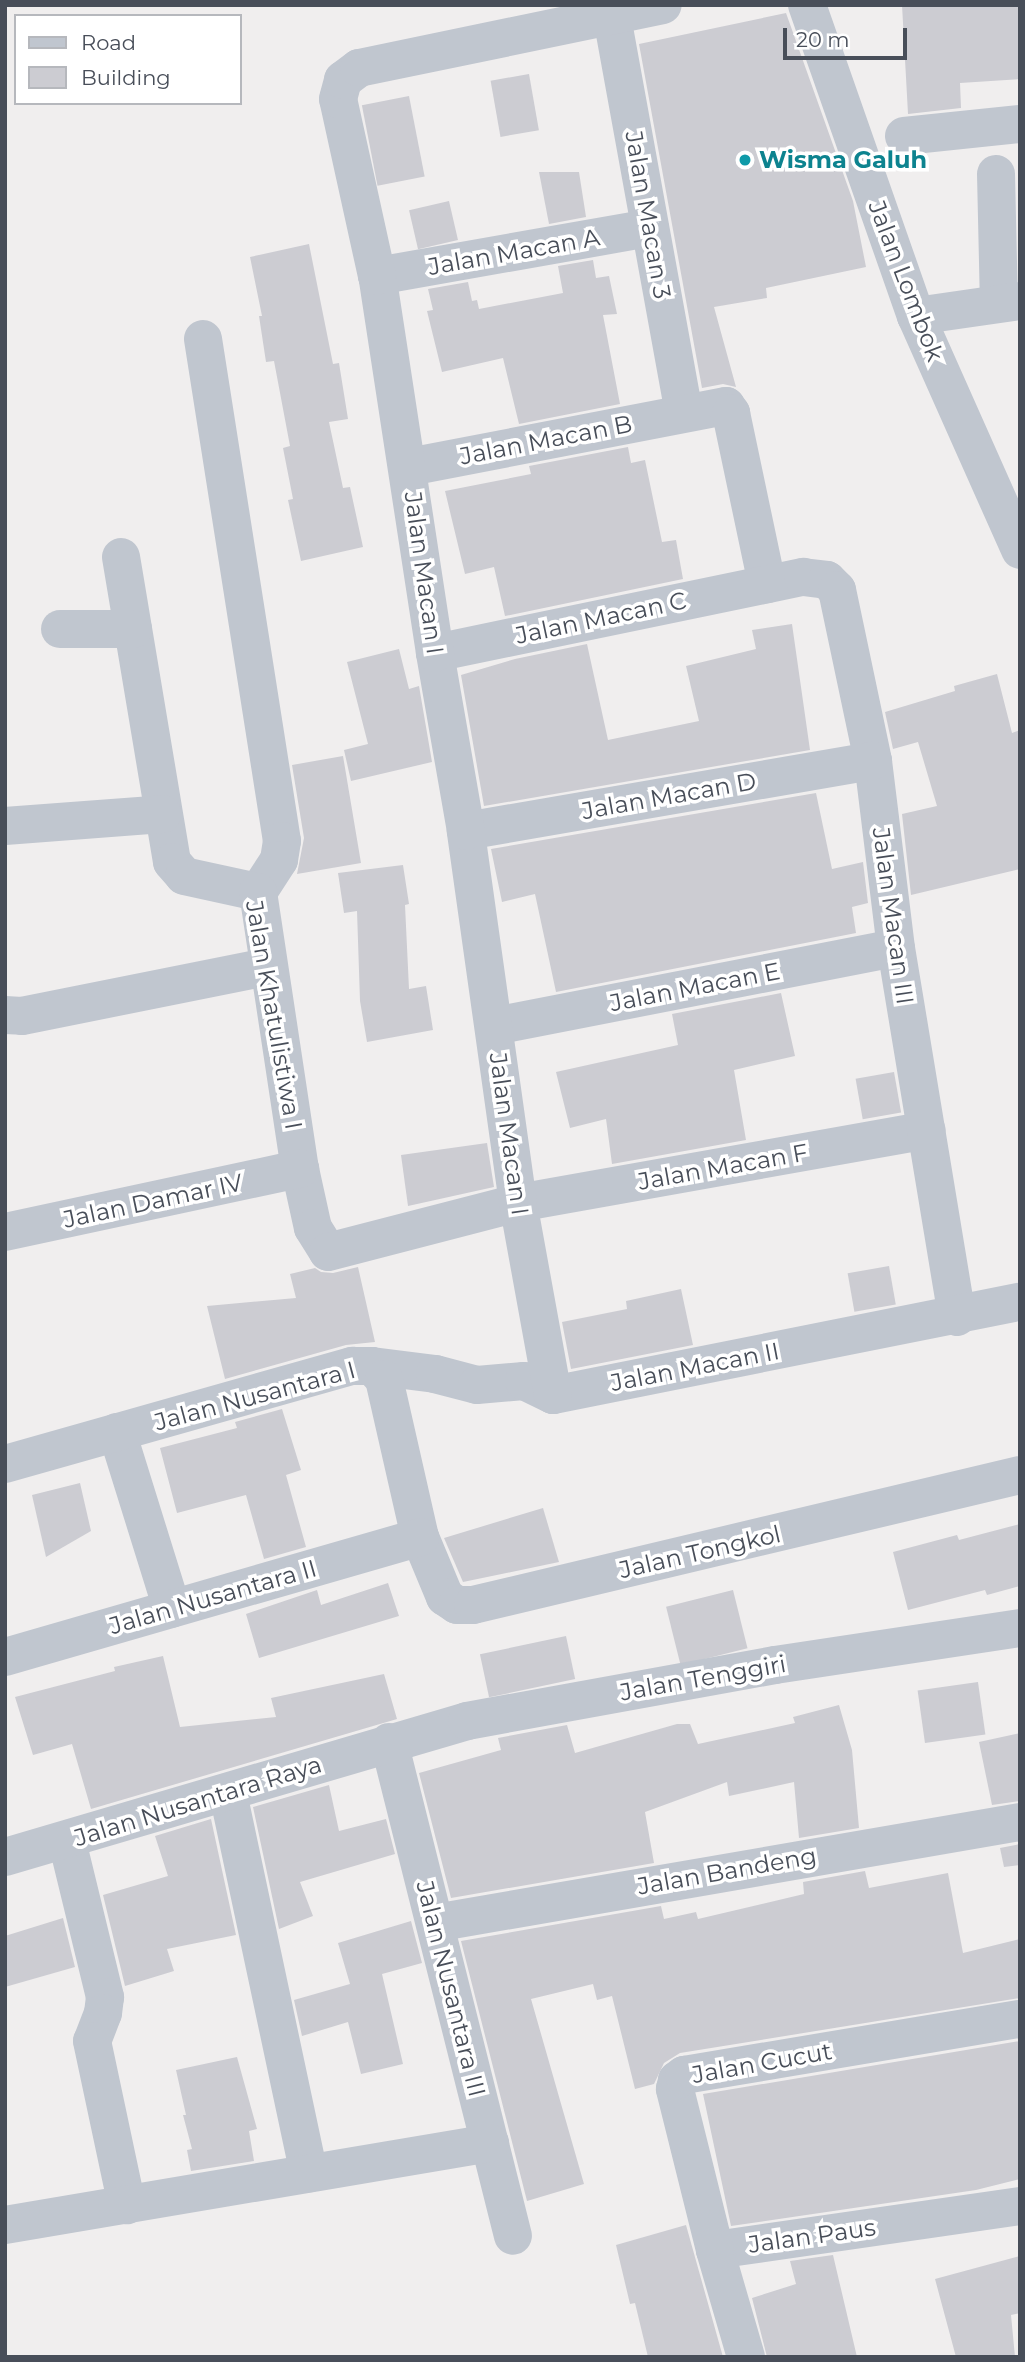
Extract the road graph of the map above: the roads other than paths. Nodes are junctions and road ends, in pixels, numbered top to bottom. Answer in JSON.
{"nodes":[{"id":1,"x":663,"y":5,"type":"edge"},
{"id":2,"x":807,"y":5,"type":"edge"},
{"id":3,"x":612,"y":17,"type":"junction"},
{"id":4,"x":1020,"y":124,"type":"edge"},
{"id":5,"x":904,"y":136,"type":"dead end"},
{"id":6,"x":996,"y":174,"type":"dead end"},
{"id":7,"x":650,"y":228,"type":"junction"},
{"id":8,"x":377,"y":276,"type":"junction"},
{"id":9,"x":1009,"y":302,"type":"edge"},
{"id":10,"x":916,"y":316,"type":"junction"},
{"id":11,"x":203,"y":339,"type":"dead end"},
{"id":12,"x":684,"y":414,"type":"junction"},
{"id":13,"x":409,"y":467,"type":"junction"},
{"id":14,"x":1020,"y":550,"type":"edge"},
{"id":15,"x":121,"y":557,"type":"dead end"},
{"id":16,"x":767,"y":584,"type":"junction"},
{"id":17,"x":60,"y":629,"type":"dead end"},
{"id":18,"x":133,"y":629,"type":"junction"},
{"id":19,"x":435,"y":653,"type":"junction"},
{"id":20,"x":873,"y":761,"type":"junction"},
{"id":21,"x":163,"y":814,"type":"junction"},
{"id":22,"x":5,"y":826,"type":"edge"},
{"id":23,"x":466,"y":831,"type":"junction"},
{"id":24,"x":258,"y":892,"type":"junction"},
{"id":25,"x":895,"y":948,"type":"junction"},
{"id":26,"x":268,"y":967,"type":"junction"},
{"id":27,"x":5,"y":1015,"type":"edge"},
{"id":28,"x":494,"y":1026,"type":"junction"},
{"id":29,"x":928,"y":1130,"type":"junction"},
{"id":30,"x":300,"y":1169,"type":"junction"},
{"id":31,"x":518,"y":1203,"type":"junction"},
{"id":32,"x":5,"y":1232,"type":"edge"},
{"id":33,"x":1020,"y":1302,"type":"edge"},
{"id":34,"x":957,"y":1317,"type":"junction"},
{"id":35,"x":372,"y":1366,"type":"junction"},
{"id":36,"x":553,"y":1395,"type":"junction"},
{"id":37,"x":117,"y":1432,"type":"junction"},
{"id":38,"x":5,"y":1464,"type":"edge"},
{"id":39,"x":1020,"y":1475,"type":"edge"},
{"id":40,"x":420,"y":1537,"type":"junction"},
{"id":41,"x":172,"y":1609,"type":"junction"},
{"id":42,"x":1020,"y":1628,"type":"edge"},
{"id":43,"x":5,"y":1657,"type":"edge"},
{"id":44,"x":389,"y":1742,"type":"junction"},
{"id":45,"x":228,"y":1793,"type":"junction"},
{"id":46,"x":1020,"y":1822,"type":"edge"},
{"id":47,"x":68,"y":1841,"type":"junction"},
{"id":48,"x":5,"y":1857,"type":"edge"},
{"id":49,"x":435,"y":1923,"type":"junction"},
{"id":50,"x":1020,"y":2019,"type":"edge"},
{"id":51,"x":490,"y":2143,"type":"junction"},
{"id":52,"x":309,"y":2173,"type":"junction"},
{"id":53,"x":127,"y":2205,"type":"junction"},
{"id":54,"x":1020,"y":2206,"type":"edge"},
{"id":55,"x":5,"y":2225,"type":"edge"},
{"id":56,"x":513,"y":2236,"type":"dead end"},
{"id":57,"x":715,"y":2250,"type":"junction"},
{"id":58,"x":746,"y":2357,"type":"edge"}],
"edges":[{"from":1,"to":3,"type":"street","name":"Jalan Macan I"},
{"from":2,"to":10,"type":"street","name":"Jalan Lombok"},
{"from":3,"to":7,"type":"street","name":"Jalan Macan 3"},
{"from":3,"to":8,"type":"street","name":"Jalan Macan I"},
{"from":4,"to":5,"type":"street"},
{"from":6,"to":9,"type":"street"},
{"from":7,"to":8,"type":"street","name":"Jalan Macan A"},
{"from":7,"to":12,"type":"street","name":"Jalan Macan 3"},
{"from":8,"to":13,"type":"street","name":"Jalan Macan I"},
{"from":9,"to":10,"type":"street"},
{"from":10,"to":14,"type":"street","name":"Jalan Lombok"},
{"from":11,"to":24,"type":"street"},
{"from":12,"to":13,"type":"street","name":"Jalan Macan B"},
{"from":12,"to":16,"type":"street"},
{"from":13,"to":19,"type":"street","name":"Jalan Macan I"},
{"from":15,"to":18,"type":"street","name":"Jalan Khatulistiwa I"},
{"from":16,"to":19,"type":"street","name":"Jalan Macan C"},
{"from":16,"to":20,"type":"street","name":"Jalan Macan III"},
{"from":17,"to":18,"type":"street"},
{"from":18,"to":21,"type":"street","name":"Jalan Khatulistiwa I"},
{"from":19,"to":23,"type":"street","name":"Jalan Macan I"},
{"from":20,"to":23,"type":"street","name":"Jalan Macan D"},
{"from":20,"to":25,"type":"street","name":"Jalan Macan III"},
{"from":21,"to":22,"type":"street"},
{"from":21,"to":24,"type":"street","name":"Jalan Khatulistiwa I"},
{"from":23,"to":28,"type":"street","name":"Jalan Macan I"},
{"from":24,"to":26,"type":"street","name":"Jalan Khatulistiwa I"},
{"from":25,"to":28,"type":"street","name":"Jalan Macan E"},
{"from":25,"to":29,"type":"street","name":"Jalan Macan III"},
{"from":26,"to":27,"type":"street"},
{"from":26,"to":30,"type":"street","name":"Jalan Khatulistiwa I"},
{"from":28,"to":31,"type":"street","name":"Jalan Macan I"},
{"from":29,"to":31,"type":"street","name":"Jalan Macan F"},
{"from":29,"to":34,"type":"street","name":"Jalan Macan III"},
{"from":30,"to":31,"type":"street","name":"Jalan Khatulistiwa I"},
{"from":30,"to":32,"type":"street","name":"Jalan Damar IV"},
{"from":31,"to":36,"type":"street","name":"Jalan Macan I"},
{"from":33,"to":34,"type":"street","name":"Jalan Macan II"},
{"from":34,"to":36,"type":"street","name":"Jalan Macan II"},
{"from":35,"to":36,"type":"street"},
{"from":35,"to":37,"type":"street","name":"Jalan Nusantara I"},
{"from":35,"to":40,"type":"street","name":"Jalan Nusantara I"},
{"from":37,"to":38,"type":"street","name":"Jalan Nusantara I"},
{"from":37,"to":41,"type":"street"},
{"from":39,"to":40,"type":"street","name":"Jalan Tongkol"},
{"from":40,"to":41,"type":"street","name":"Jalan Nusantara II"},
{"from":41,"to":43,"type":"street","name":"Jalan Nusantara II"},
{"from":42,"to":44,"type":"street","name":"Jalan Tenggiri"},
{"from":44,"to":45,"type":"street","name":"Jalan Nusantara Raya"},
{"from":44,"to":49,"type":"street","name":"Jalan Nusantara III"},
{"from":45,"to":47,"type":"street","name":"Jalan Nusantara Raya"},
{"from":45,"to":52,"type":"street"},
{"from":46,"to":49,"type":"street","name":"Jalan Bandeng"},
{"from":47,"to":48,"type":"street","name":"Jalan Nusantara Raya"},
{"from":47,"to":53,"type":"street"},
{"from":49,"to":51,"type":"street","name":"Jalan Nusantara III"},
{"from":50,"to":57,"type":"street","name":"Jalan Cucut"},
{"from":51,"to":52,"type":"street"},
{"from":51,"to":56,"type":"street","name":"Jalan Nusantara III"},
{"from":52,"to":53,"type":"street"},
{"from":53,"to":55,"type":"street"},
{"from":54,"to":57,"type":"street","name":"Jalan Paus"},
{"from":57,"to":58,"type":"street","name":"Jalan Paus"}]}
